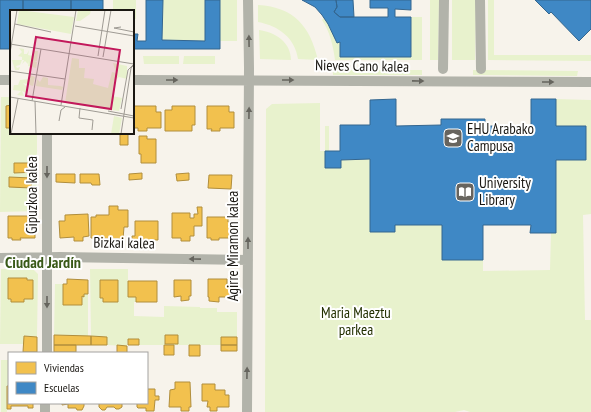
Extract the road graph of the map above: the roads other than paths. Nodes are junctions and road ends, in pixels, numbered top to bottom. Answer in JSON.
{"nodes":[{"id":1,"x":248,"y":0,"type":"edge"},
{"id":2,"x":444,"y":0,"type":"edge"},
{"id":3,"x":480,"y":0,"type":"edge"},
{"id":4,"x":443,"y":69,"type":"dead end"},
{"id":5,"x":481,"y":69,"type":"dead end"},
{"id":6,"x":134,"y":80,"type":"edge"},
{"id":7,"x":249,"y":80,"type":"junction"},
{"id":8,"x":591,"y":82,"type":"edge"},
{"id":9,"x":47,"y":134,"type":"edge"},
{"id":10,"x":0,"y":258,"type":"edge"},
{"id":11,"x":47,"y":258,"type":"junction"},
{"id":12,"x":248,"y":260,"type":"junction"},
{"id":13,"x":47,"y":352,"type":"edge"},
{"id":14,"x":247,"y":412,"type":"edge"}],
"edges":[{"from":7,"to":1,"type":"street","name":"Agirre Miramon kalea","one_way":true},
{"from":2,"to":4,"type":"street"},
{"from":3,"to":5,"type":"street"},
{"from":6,"to":7,"type":"street","name":"Nieves Cano kalea","one_way":true},
{"from":7,"to":8,"type":"street","name":"Nieves Cano kalea","one_way":true},
{"from":12,"to":7,"type":"street","name":"Agirre Miramon kalea","one_way":true},
{"from":9,"to":11,"type":"street","name":"Gipuzkoa kalea","one_way":true},
{"from":10,"to":11,"type":"street","name":"Bizkai kalea"},
{"from":12,"to":11,"type":"street","name":"Bizkai kalea","one_way":true},
{"from":11,"to":13,"type":"street","name":"Gipuzkoa kalea","one_way":true},
{"from":14,"to":12,"type":"street","name":"Agirre Miramon kalea","one_way":true}]}
